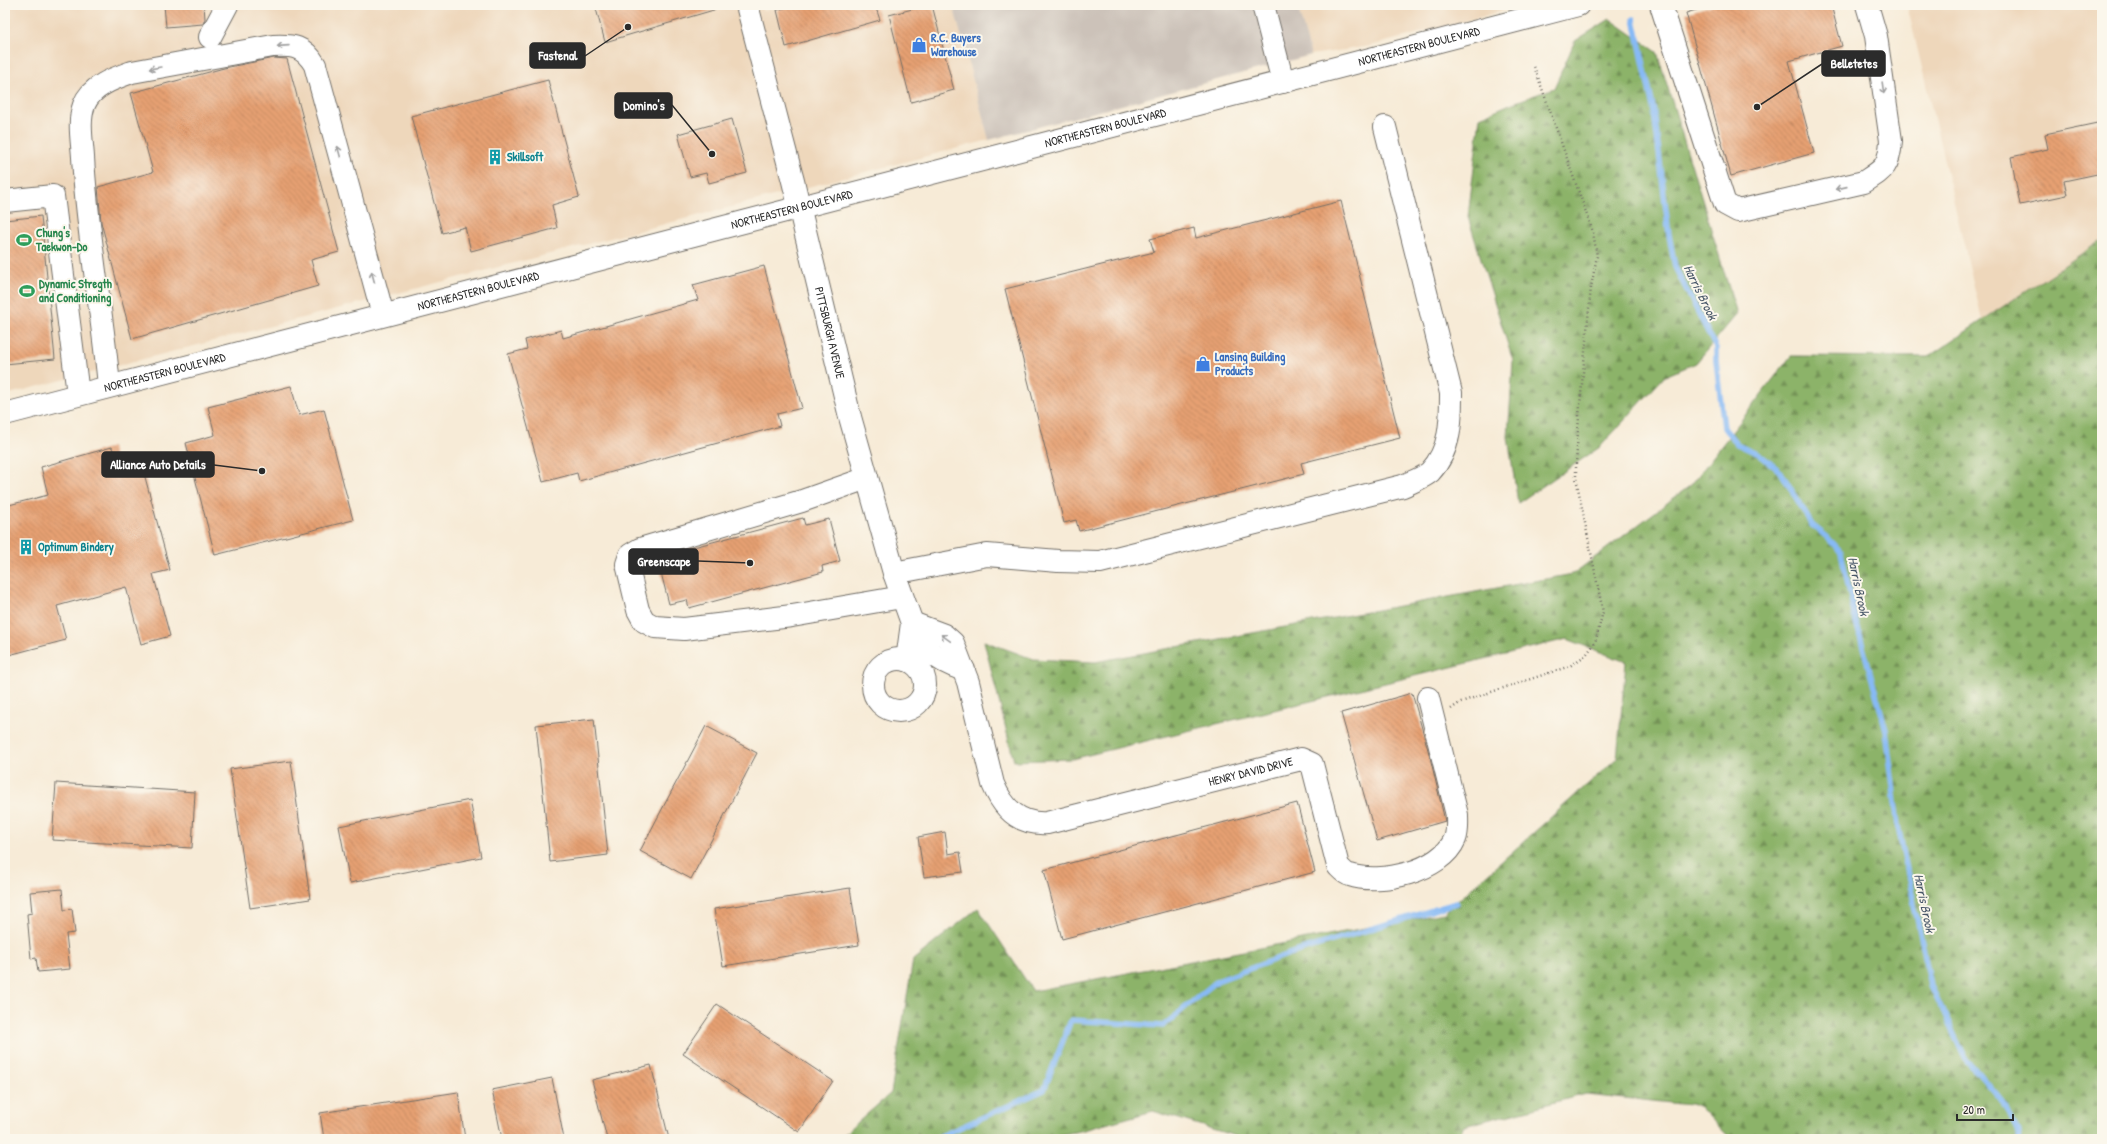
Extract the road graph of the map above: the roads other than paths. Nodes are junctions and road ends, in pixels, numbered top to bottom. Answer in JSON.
{"nodes":[{"id":1,"x":227,"y":5,"type":"edge"},
{"id":2,"x":747,"y":5,"type":"edge"},
{"id":3,"x":1263,"y":5,"type":"edge"},
{"id":4,"x":1578,"y":5,"type":"edge"},
{"id":5,"x":1661,"y":5,"type":"edge"},
{"id":6,"x":1867,"y":5,"type":"edge"},
{"id":7,"x":210,"y":37,"type":"dead end"},
{"id":8,"x":1283,"y":82,"type":"junction"},
{"id":9,"x":1385,"y":127,"type":"dead end"},
{"id":10,"x":5,"y":201,"type":"edge"},
{"id":11,"x":798,"y":208,"type":"junction"},
{"id":12,"x":383,"y":315,"type":"junction"},
{"id":13,"x":109,"y":386,"type":"junction"},
{"id":14,"x":78,"y":394,"type":"junction"},
{"id":15,"x":5,"y":414,"type":"edge"},
{"id":16,"x":867,"y":478,"type":"junction"},
{"id":17,"x":894,"y":573,"type":"junction"},
{"id":18,"x":902,"y":597,"type":"junction"},
{"id":19,"x":912,"y":623,"type":"junction"},
{"id":20,"x":907,"y":660,"type":"dead end"},
{"id":21,"x":1428,"y":698,"type":"dead end"}],
"edges":[{"from":1,"to":7,"type":"street"},
{"from":2,"to":11,"type":"street","name":"PITTSBURGH AVENUE"},
{"from":3,"to":8,"type":"street"},
{"from":4,"to":8,"type":"street","name":"NORTHEASTERN BOULEVARD"},
{"from":6,"to":5,"type":"street","one_way":true},
{"from":8,"to":11,"type":"street","name":"NORTHEASTERN BOULEVARD"},
{"from":9,"to":17,"type":"street"},
{"from":10,"to":14,"type":"street"},
{"from":11,"to":12,"type":"street","name":"NORTHEASTERN BOULEVARD"},
{"from":11,"to":16,"type":"street","name":"PITTSBURGH AVENUE"},
{"from":12,"to":13,"type":"street","name":"NORTHEASTERN BOULEVARD"},
{"from":12,"to":13,"type":"street","one_way":true},
{"from":13,"to":14,"type":"street","name":"NORTHEASTERN BOULEVARD"},
{"from":14,"to":15,"type":"street","name":"NORTHEASTERN BOULEVARD"},
{"from":16,"to":17,"type":"street","name":"PITTSBURGH AVENUE"},
{"from":16,"to":18,"type":"street"},
{"from":17,"to":18,"type":"street","name":"PITTSBURGH AVENUE"},
{"from":18,"to":19,"type":"street","name":"PITTSBURGH AVENUE"},
{"from":19,"to":20,"type":"street","name":"PITTSBURGH AVENUE"},
{"from":19,"to":21,"type":"street","name":"HENRY DAVID DRIVE"}]}
